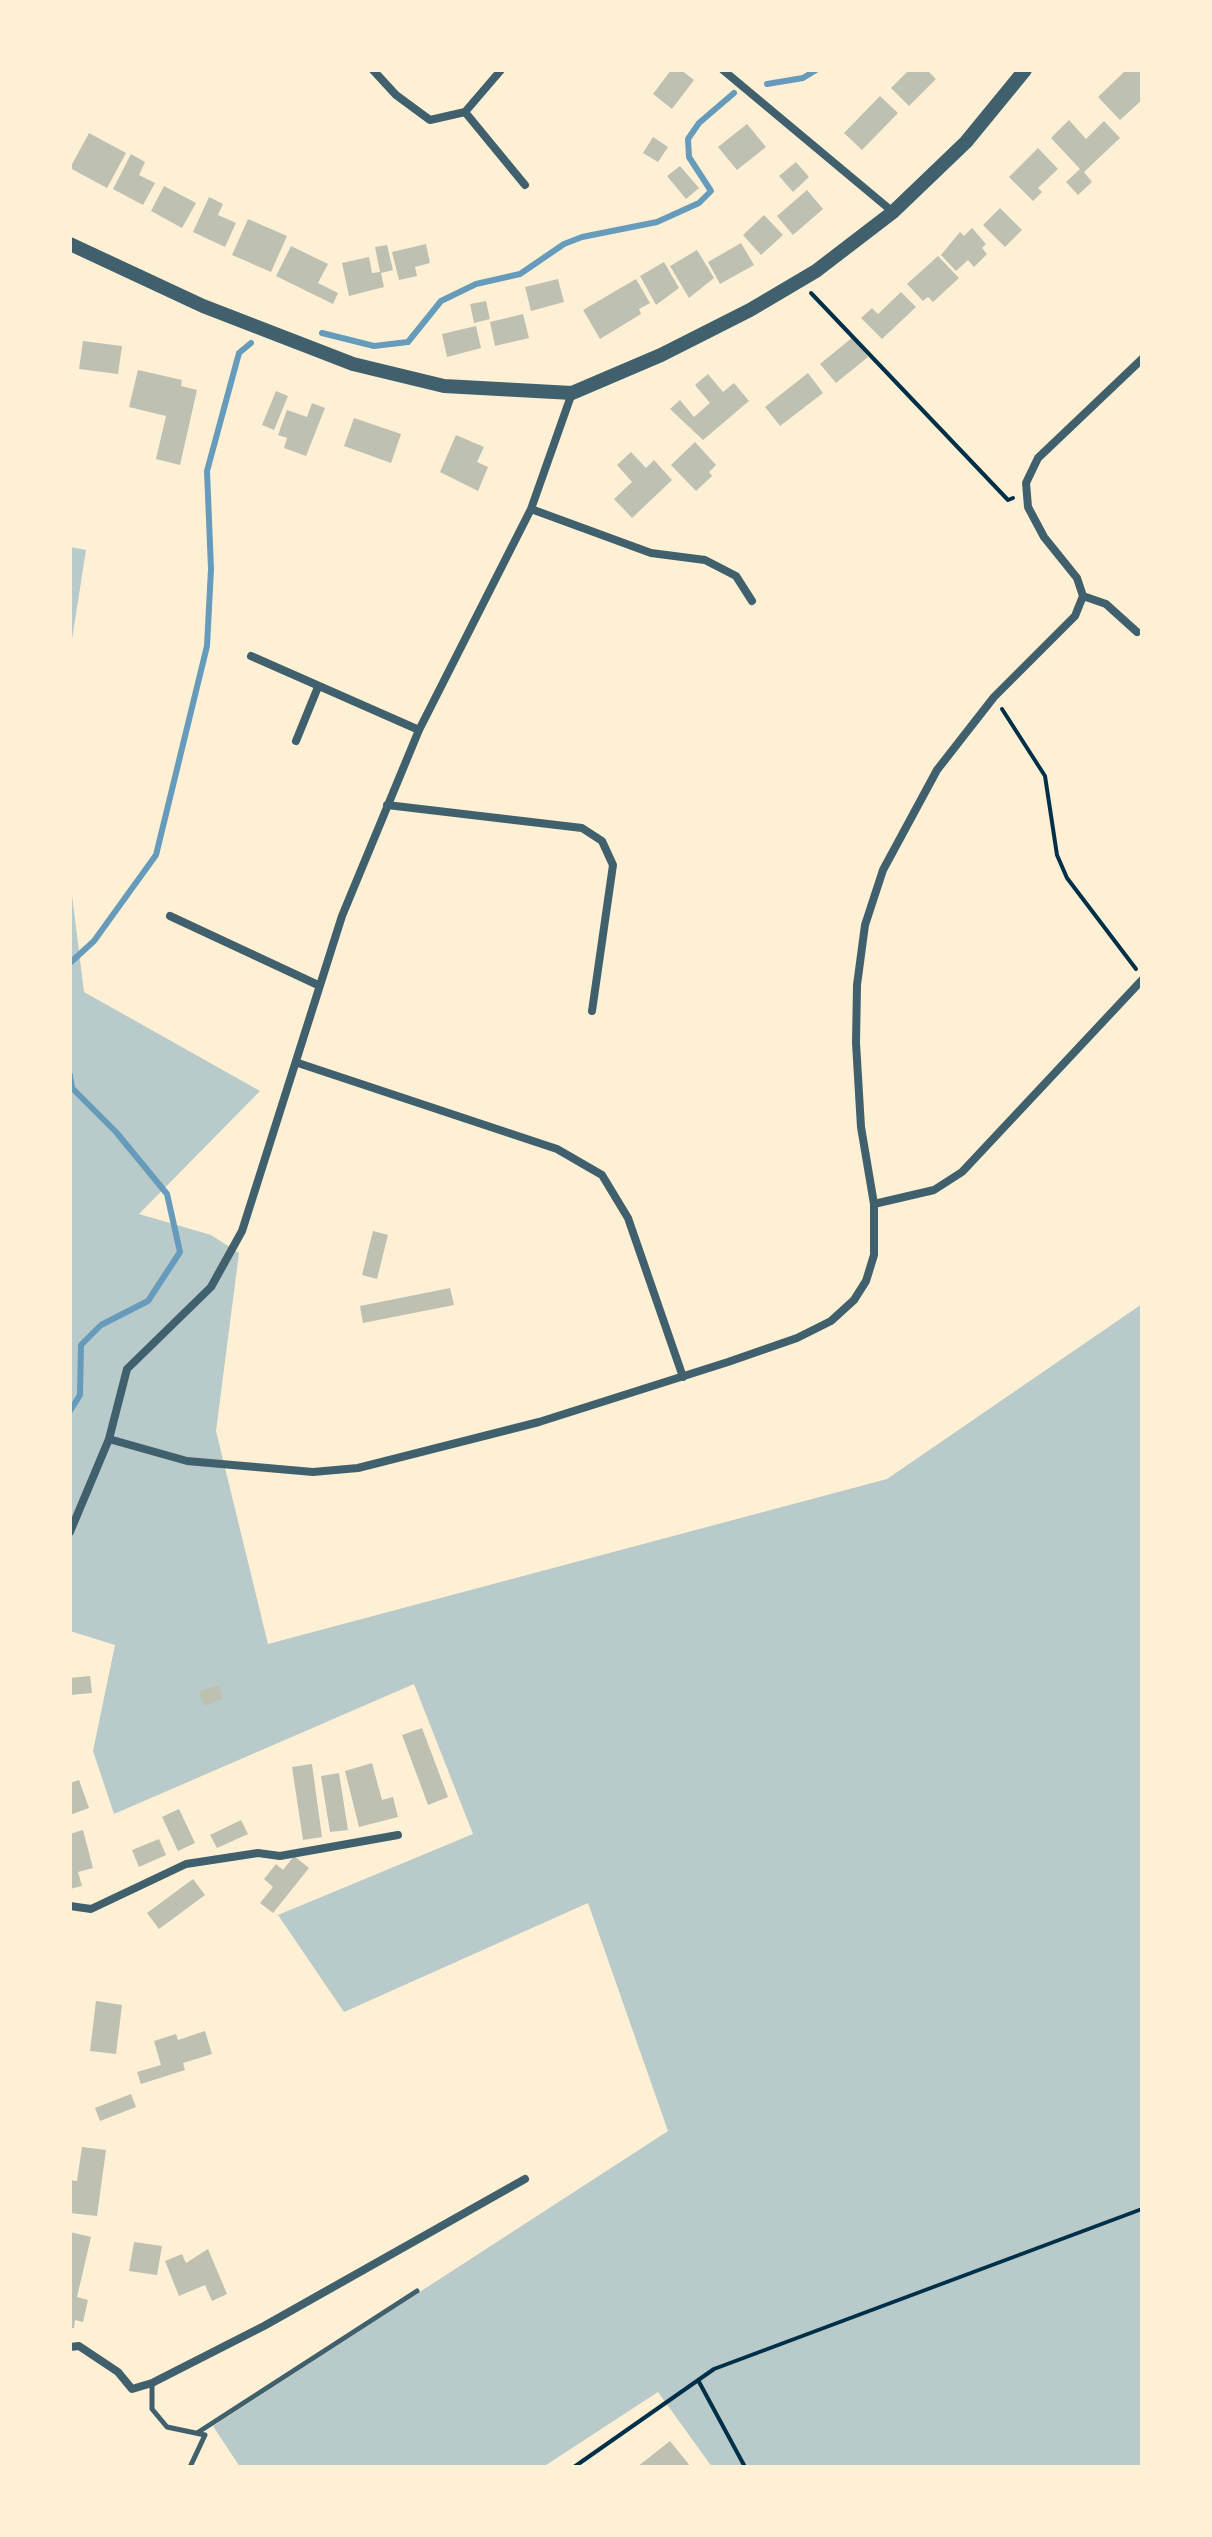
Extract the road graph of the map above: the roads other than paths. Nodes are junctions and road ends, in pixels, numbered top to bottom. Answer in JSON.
{"nodes":[{"id":1,"x":373,"y":70,"type":"edge"},
{"id":2,"x":501,"y":70,"type":"edge"},
{"id":3,"x":723,"y":70,"type":"edge"},
{"id":4,"x":1025,"y":70,"type":"edge"},
{"id":5,"x":465,"y":112,"type":"junction"},
{"id":6,"x":525,"y":185,"type":"dead end"},
{"id":7,"x":893,"y":212,"type":"junction"},
{"id":8,"x":70,"y":244,"type":"edge"},
{"id":9,"x":1142,"y":359,"type":"edge"},
{"id":10,"x":572,"y":393,"type":"junction"},
{"id":11,"x":531,"y":509,"type":"junction"},
{"id":12,"x":1083,"y":596,"type":"junction"},
{"id":13,"x":752,"y":601,"type":"dead end"},
{"id":14,"x":1137,"y":632,"type":"dead end"},
{"id":15,"x":251,"y":656,"type":"dead end"},
{"id":16,"x":318,"y":687,"type":"junction"},
{"id":17,"x":419,"y":730,"type":"junction"},
{"id":18,"x":296,"y":741,"type":"dead end"},
{"id":19,"x":387,"y":805,"type":"junction"},
{"id":20,"x":170,"y":916,"type":"dead end"},
{"id":21,"x":1142,"y":978,"type":"edge"},
{"id":22,"x":318,"y":985,"type":"junction"},
{"id":23,"x":592,"y":1011,"type":"dead end"},
{"id":24,"x":298,"y":1063,"type":"junction"},
{"id":25,"x":874,"y":1204,"type":"junction"},
{"id":26,"x":683,"y":1377,"type":"junction"},
{"id":27,"x":109,"y":1439,"type":"junction"},
{"id":28,"x":70,"y":1532,"type":"edge"},
{"id":29,"x":398,"y":1835,"type":"dead end"},
{"id":30,"x":70,"y":1906,"type":"edge"},
{"id":31,"x":525,"y":2179,"type":"dead end"},
{"id":32,"x":417,"y":2291,"type":"dead end"},
{"id":33,"x":70,"y":2347,"type":"edge"},
{"id":34,"x":152,"y":2383,"type":"junction"},
{"id":35,"x":197,"y":2433,"type":"junction"},
{"id":36,"x":190,"y":2467,"type":"edge"}],
"edges":[{"from":1,"to":5,"type":"street"},
{"from":2,"to":5,"type":"street"},
{"from":3,"to":7,"type":"street"},
{"from":4,"to":7,"type":"street"},
{"from":5,"to":6,"type":"street"},
{"from":7,"to":10,"type":"street"},
{"from":8,"to":10,"type":"street"},
{"from":9,"to":12,"type":"street"},
{"from":10,"to":11,"type":"street"},
{"from":11,"to":13,"type":"street"},
{"from":11,"to":17,"type":"street"},
{"from":12,"to":14,"type":"street"},
{"from":12,"to":25,"type":"street"},
{"from":15,"to":16,"type":"street"},
{"from":16,"to":17,"type":"street"},
{"from":16,"to":18,"type":"street"},
{"from":17,"to":19,"type":"street"},
{"from":19,"to":22,"type":"street"},
{"from":19,"to":23,"type":"street"},
{"from":20,"to":22,"type":"street"},
{"from":21,"to":25,"type":"street"},
{"from":22,"to":24,"type":"street"},
{"from":24,"to":26,"type":"street"},
{"from":24,"to":27,"type":"street"},
{"from":25,"to":26,"type":"street"},
{"from":26,"to":27,"type":"street"},
{"from":27,"to":28,"type":"street"},
{"from":29,"to":30,"type":"street"},
{"from":31,"to":34,"type":"street"},
{"from":32,"to":35,"type":"lane"},
{"from":33,"to":34,"type":"street"},
{"from":34,"to":35,"type":"lane"},
{"from":35,"to":36,"type":"lane"}]}
